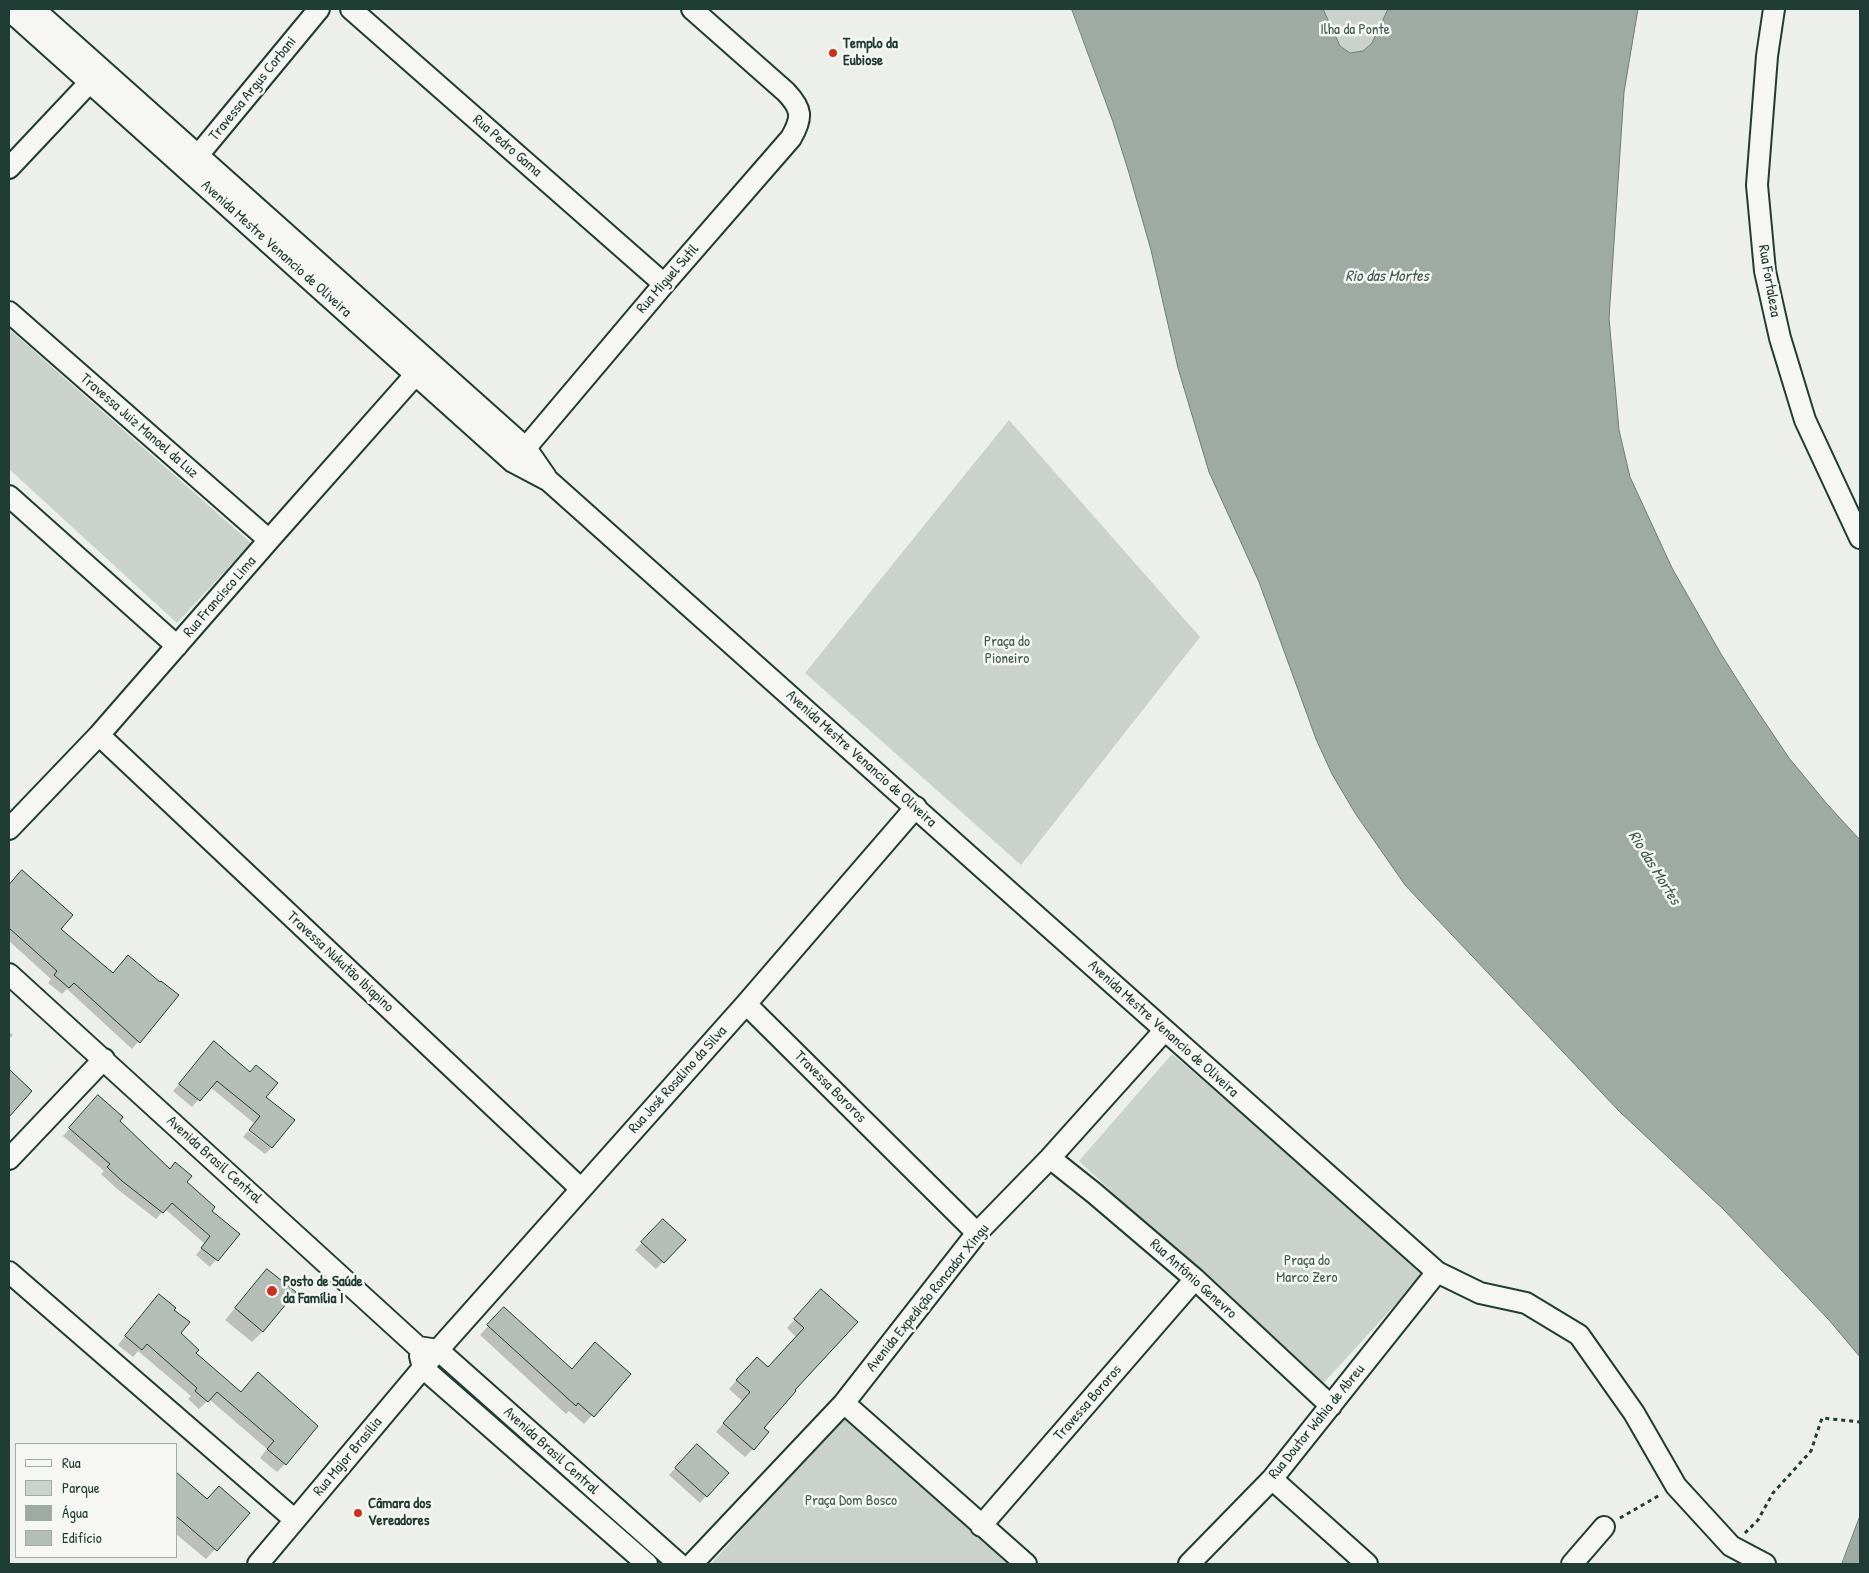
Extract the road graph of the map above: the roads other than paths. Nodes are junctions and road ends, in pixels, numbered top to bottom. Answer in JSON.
{"nodes":[{"id":1,"x":34,"y":9,"type":"edge"},
{"id":2,"x":319,"y":9,"type":"edge"},
{"id":3,"x":351,"y":9,"type":"edge"},
{"id":4,"x":692,"y":9,"type":"edge"},
{"id":5,"x":1774,"y":9,"type":"edge"},
{"id":6,"x":9,"y":10,"type":"edge"},
{"id":7,"x":90,"y":82,"type":"junction"},
{"id":8,"x":192,"y":163,"type":"junction"},
{"id":9,"x":9,"y":168,"type":"edge"},
{"id":10,"x":664,"y":284,"type":"junction"},
{"id":11,"x":9,"y":312,"type":"edge"},
{"id":12,"x":422,"y":368,"type":"junction"},
{"id":13,"x":519,"y":455,"type":"junction"},
{"id":14,"x":11,"y":501,"type":"edge"},
{"id":15,"x":1860,"y":538,"type":"edge"},
{"id":16,"x":269,"y":540,"type":"junction"},
{"id":17,"x":178,"y":646,"type":"junction"},
{"id":18,"x":99,"y":736,"type":"junction"},
{"id":19,"x":916,"y":807,"type":"junction"},
{"id":20,"x":9,"y":828,"type":"edge"},
{"id":21,"x":9,"y":974,"type":"edge"},
{"id":22,"x":746,"y":1004,"type":"junction"},
{"id":23,"x":1164,"y":1031,"type":"junction"},
{"id":24,"x":104,"y":1059,"type":"junction"},
{"id":25,"x":1050,"y":1158,"type":"junction"},
{"id":26,"x":9,"y":1159,"type":"edge"},
{"id":27,"x":581,"y":1190,"type":"junction"},
{"id":28,"x":977,"y":1233,"type":"junction"},
{"id":29,"x":9,"y":1272,"type":"edge"},
{"id":30,"x":1437,"y":1272,"type":"junction"},
{"id":31,"x":1195,"y":1279,"type":"junction"},
{"id":32,"x":418,"y":1347,"type":"junction"},
{"id":33,"x":438,"y":1350,"type":"junction"},
{"id":34,"x":423,"y":1368,"type":"junction"},
{"id":35,"x":844,"y":1403,"type":"junction"},
{"id":36,"x":1331,"y":1406,"type":"junction"},
{"id":37,"x":1272,"y":1479,"type":"junction"},
{"id":38,"x":295,"y":1520,"type":"junction"},
{"id":39,"x":981,"y":1526,"type":"junction"},
{"id":40,"x":1604,"y":1527,"type":"road end"},
{"id":41,"x":258,"y":1564,"type":"edge"},
{"id":42,"x":648,"y":1564,"type":"edge"},
{"id":43,"x":679,"y":1564,"type":"edge"},
{"id":44,"x":692,"y":1564,"type":"edge"},
{"id":45,"x":1026,"y":1564,"type":"edge"},
{"id":46,"x":1189,"y":1564,"type":"edge"},
{"id":47,"x":1367,"y":1564,"type":"edge"},
{"id":48,"x":1572,"y":1564,"type":"edge"},
{"id":49,"x":1765,"y":1564,"type":"edge"}],
"edges":[{"from":1,"to":8,"type":"street","name":"Avenida Mestre Venancio de Oliveira"},
{"from":2,"to":8,"type":"street","name":"Travessa Argus Corbani"},
{"from":3,"to":10,"type":"street","name":"Rua Pedro Gama"},
{"from":4,"to":10,"type":"street","name":"Rua Miguel Sutil"},
{"from":5,"to":15,"type":"street","name":"Rua Fortaleza"},
{"from":6,"to":7,"type":"street","name":"Avenida Mestre Venancio de Oliveira"},
{"from":7,"to":8,"type":"street","name":"Avenida Mestre Venancio de Oliveira"},
{"from":7,"to":9,"type":"street"},
{"from":8,"to":12,"type":"street","name":"Avenida Mestre Venancio de Oliveira"},
{"from":10,"to":13,"type":"street","name":"Rua Miguel Sutil"},
{"from":11,"to":16,"type":"street","name":"Travessa Juiz Manoel da Luz"},
{"from":12,"to":13,"type":"street","name":"Avenida Mestre Venancio de Oliveira"},
{"from":12,"to":16,"type":"street","name":"Rua Francisco Lima"},
{"from":13,"to":19,"type":"street","name":"Avenida Mestre Venancio de Oliveira"},
{"from":14,"to":17,"type":"street"},
{"from":16,"to":17,"type":"street","name":"Rua Francisco Lima"},
{"from":17,"to":18,"type":"street","name":"Rua Francisco Lima"},
{"from":18,"to":20,"type":"street","name":"Rua Francisco Lima"},
{"from":18,"to":27,"type":"street","name":"Travessa Nukutão Ibiapino"},
{"from":19,"to":22,"type":"street","name":"Rua José Rosalino da Silva"},
{"from":19,"to":23,"type":"street","name":"Avenida Mestre Venancio de Oliveira"},
{"from":21,"to":24,"type":"street","name":"Avenida Brasil Central"},
{"from":22,"to":27,"type":"street","name":"Rua José Rosalino da Silva"},
{"from":22,"to":28,"type":"street","name":"Travessa Bororos"},
{"from":23,"to":25,"type":"street","name":"Avenida Expedição Roncador Xingu"},
{"from":23,"to":30,"type":"street","name":"Avenida Mestre Venancio de Oliveira"},
{"from":24,"to":26,"type":"street"},
{"from":24,"to":32,"type":"street","name":"Avenida Brasil Central"},
{"from":25,"to":28,"type":"street","name":"Avenida Expedição Roncador Xingu"},
{"from":25,"to":31,"type":"street","name":"Rua Antônio Genevro"},
{"from":27,"to":33,"type":"street","name":"Rua José Rosalino da Silva"},
{"from":28,"to":35,"type":"street","name":"Avenida Expedição Roncador Xingu"},
{"from":29,"to":38,"type":"street"},
{"from":30,"to":36,"type":"street","name":"Rua Doutor Wahia de Abreu"},
{"from":30,"to":49,"type":"street","name":"Avenida Mestre Venancio de Oliveira"},
{"from":31,"to":36,"type":"street","name":"Rua Antônio Genevro"},
{"from":31,"to":39,"type":"street","name":"Travessa Bororos"},
{"from":32,"to":33,"type":"street"},
{"from":32,"to":34,"type":"street"},
{"from":33,"to":34,"type":"street","name":"Rua Major Brasília"},
{"from":33,"to":43,"type":"street","name":"Avenida Brasil Central"},
{"from":34,"to":38,"type":"street","name":"Rua Major Brasília"},
{"from":34,"to":42,"type":"street","name":"Avenida Brasil Central"},
{"from":35,"to":39,"type":"street"},
{"from":35,"to":44,"type":"street","name":"Avenida Expedição Roncador Xingu"},
{"from":36,"to":37,"type":"street","name":"Rua Doutor Wahia de Abreu"},
{"from":37,"to":46,"type":"street","name":"Rua Doutor Wahia de Abreu"},
{"from":37,"to":47,"type":"street"},
{"from":38,"to":41,"type":"street","name":"Rua Major Brasília"},
{"from":39,"to":45,"type":"street"},
{"from":40,"to":48,"type":"street"}]}
